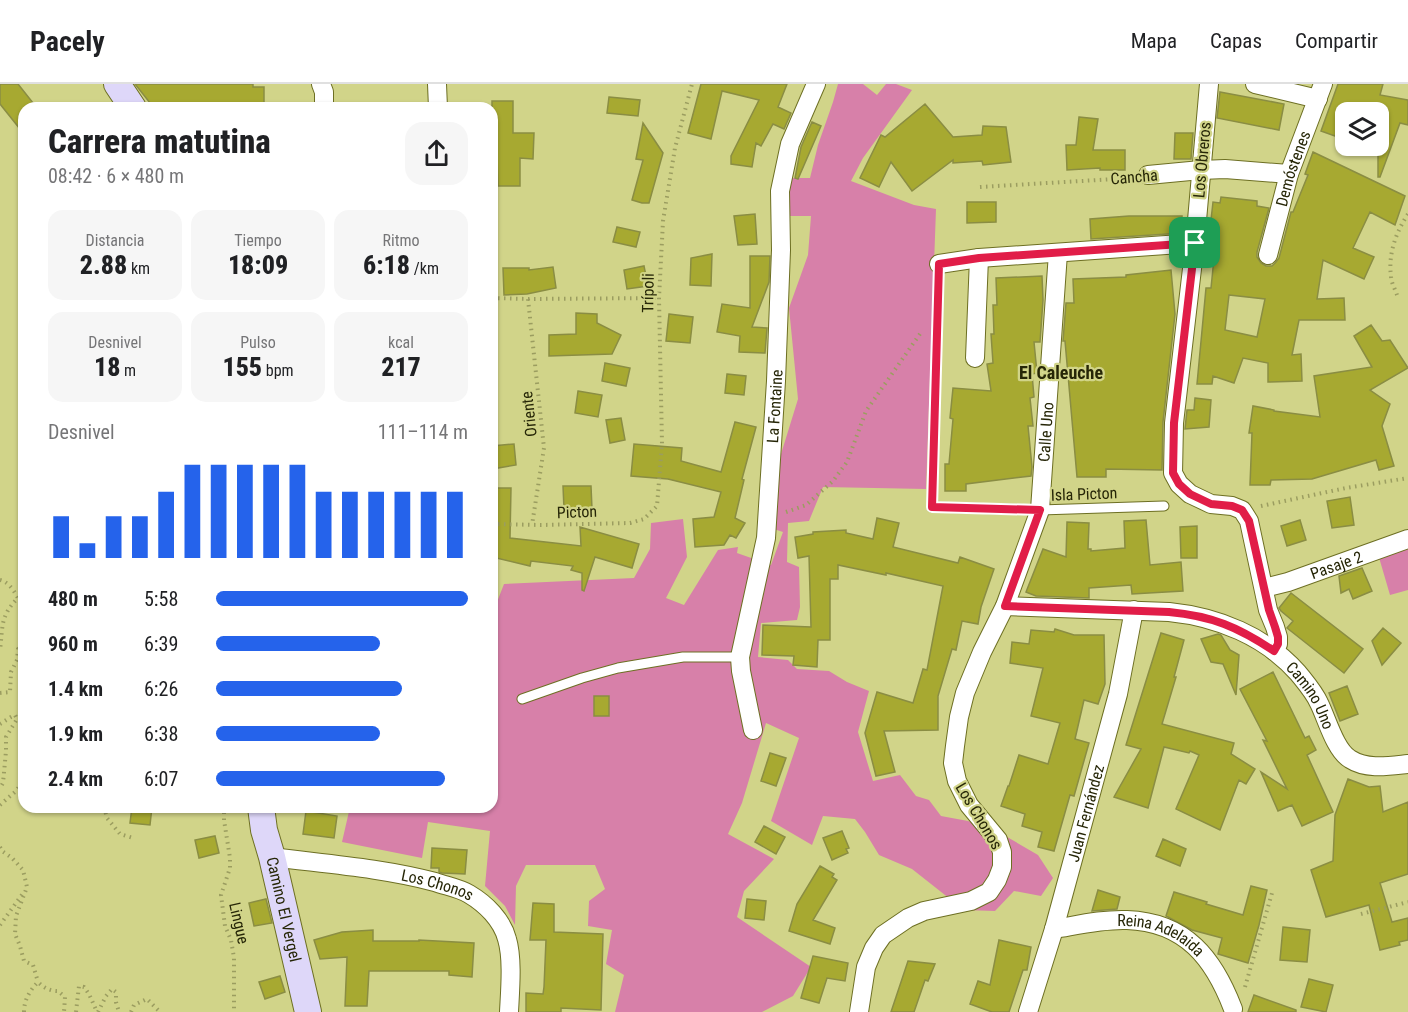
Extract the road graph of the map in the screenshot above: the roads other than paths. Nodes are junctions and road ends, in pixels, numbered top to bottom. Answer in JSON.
{"nodes":[{"id":1,"x":117,"y":84,"type":"edge"},
{"id":2,"x":321,"y":84,"type":"edge"},
{"id":3,"x":437,"y":84,"type":"edge"},
{"id":4,"x":816,"y":84,"type":"edge"},
{"id":5,"x":1209,"y":84,"type":"edge"},
{"id":6,"x":1255,"y":84,"type":"edge"},
{"id":7,"x":1321,"y":92,"type":"edge"},
{"id":8,"x":129,"y":102,"type":"edge"},
{"id":9,"x":324,"y":102,"type":"edge"},
{"id":10,"x":438,"y":102,"type":"edge"},
{"id":11,"x":1202,"y":170,"type":"junction"},
{"id":12,"x":1289,"y":174,"type":"junction"},
{"id":13,"x":1148,"y":176,"type":"road end"},
{"id":14,"x":1195,"y":243,"type":"junction"},
{"id":15,"x":1058,"y":253,"type":"junction"},
{"id":16,"x":1268,"y":255,"type":"dead end"},
{"id":17,"x":979,"y":258,"type":"junction"},
{"id":18,"x":939,"y":264,"type":"road end"},
{"id":19,"x":975,"y":358,"type":"dead end"},
{"id":20,"x":1164,"y":506,"type":"dead end"},
{"id":21,"x":932,"y":507,"type":"road end"},
{"id":22,"x":1040,"y":510,"type":"junction"},
{"id":23,"x":1408,"y":540,"type":"edge"},
{"id":24,"x":1264,"y":588,"type":"junction"},
{"id":25,"x":1005,"y":606,"type":"junction"},
{"id":26,"x":1134,"y":610,"type":"junction"},
{"id":27,"x":1274,"y":651,"type":"junction"},
{"id":28,"x":740,"y":657,"type":"junction"},
{"id":29,"x":522,"y":699,"type":"dead end"},
{"id":30,"x":753,"y":730,"type":"dead end"},
{"id":31,"x":1408,"y":764,"type":"edge"},
{"id":32,"x":262,"y":813,"type":"edge"},
{"id":33,"x":272,"y":857,"type":"junction"},
{"id":34,"x":1054,"y":929,"type":"junction"},
{"id":35,"x":1233,"y":1009,"type":"road end"},
{"id":36,"x":308,"y":1012,"type":"edge"},
{"id":37,"x":509,"y":1012,"type":"edge"},
{"id":38,"x":859,"y":1012,"type":"edge"},
{"id":39,"x":1028,"y":1012,"type":"edge"}],
"edges":[{"from":1,"to":8,"type":"street"},
{"from":2,"to":9,"type":"street"},
{"from":3,"to":10,"type":"street"},
{"from":4,"to":28,"type":"street","name":"La Fontaine"},
{"from":5,"to":11,"type":"street","name":"Los Obreros"},
{"from":6,"to":7,"type":"street"},
{"from":7,"to":12,"type":"street","name":"Demóstenes"},
{"from":11,"to":12,"type":"street","name":"Cancha"},
{"from":11,"to":13,"type":"street","name":"Cancha"},
{"from":11,"to":14,"type":"street","name":"Los Obreros"},
{"from":12,"to":16,"type":"street","name":"Demóstenes"},
{"from":14,"to":15,"type":"street"},
{"from":14,"to":24,"type":"street","name":"Los Obreros"},
{"from":15,"to":17,"type":"street"},
{"from":15,"to":22,"type":"street","name":"Calle Uno"},
{"from":17,"to":18,"type":"street"},
{"from":17,"to":19,"type":"street"},
{"from":20,"to":22,"type":"lane","name":"Isla Picton"},
{"from":21,"to":22,"type":"lane","name":"Isla Picton"},
{"from":22,"to":25,"type":"street","name":"Calle Uno"},
{"from":23,"to":24,"type":"street","name":"Pasaje 2"},
{"from":24,"to":27,"type":"street"},
{"from":25,"to":26,"type":"street"},
{"from":25,"to":38,"type":"street","name":"Los Chonos"},
{"from":26,"to":27,"type":"street","name":"Camino Uno"},
{"from":26,"to":34,"type":"street","name":"Juan Fernández"},
{"from":27,"to":31,"type":"street","name":"Camino Uno"},
{"from":28,"to":29,"type":"lane"},
{"from":28,"to":30,"type":"street","name":"La Fontaine"},
{"from":32,"to":33,"type":"street","name":"Camino El Vergel"},
{"from":33,"to":36,"type":"street","name":"Camino El Vergel"},
{"from":33,"to":37,"type":"street","name":"Los Chonos"},
{"from":34,"to":35,"type":"street","name":"Reina Adelaida"},
{"from":34,"to":39,"type":"street","name":"Juan Fernández"}]}
